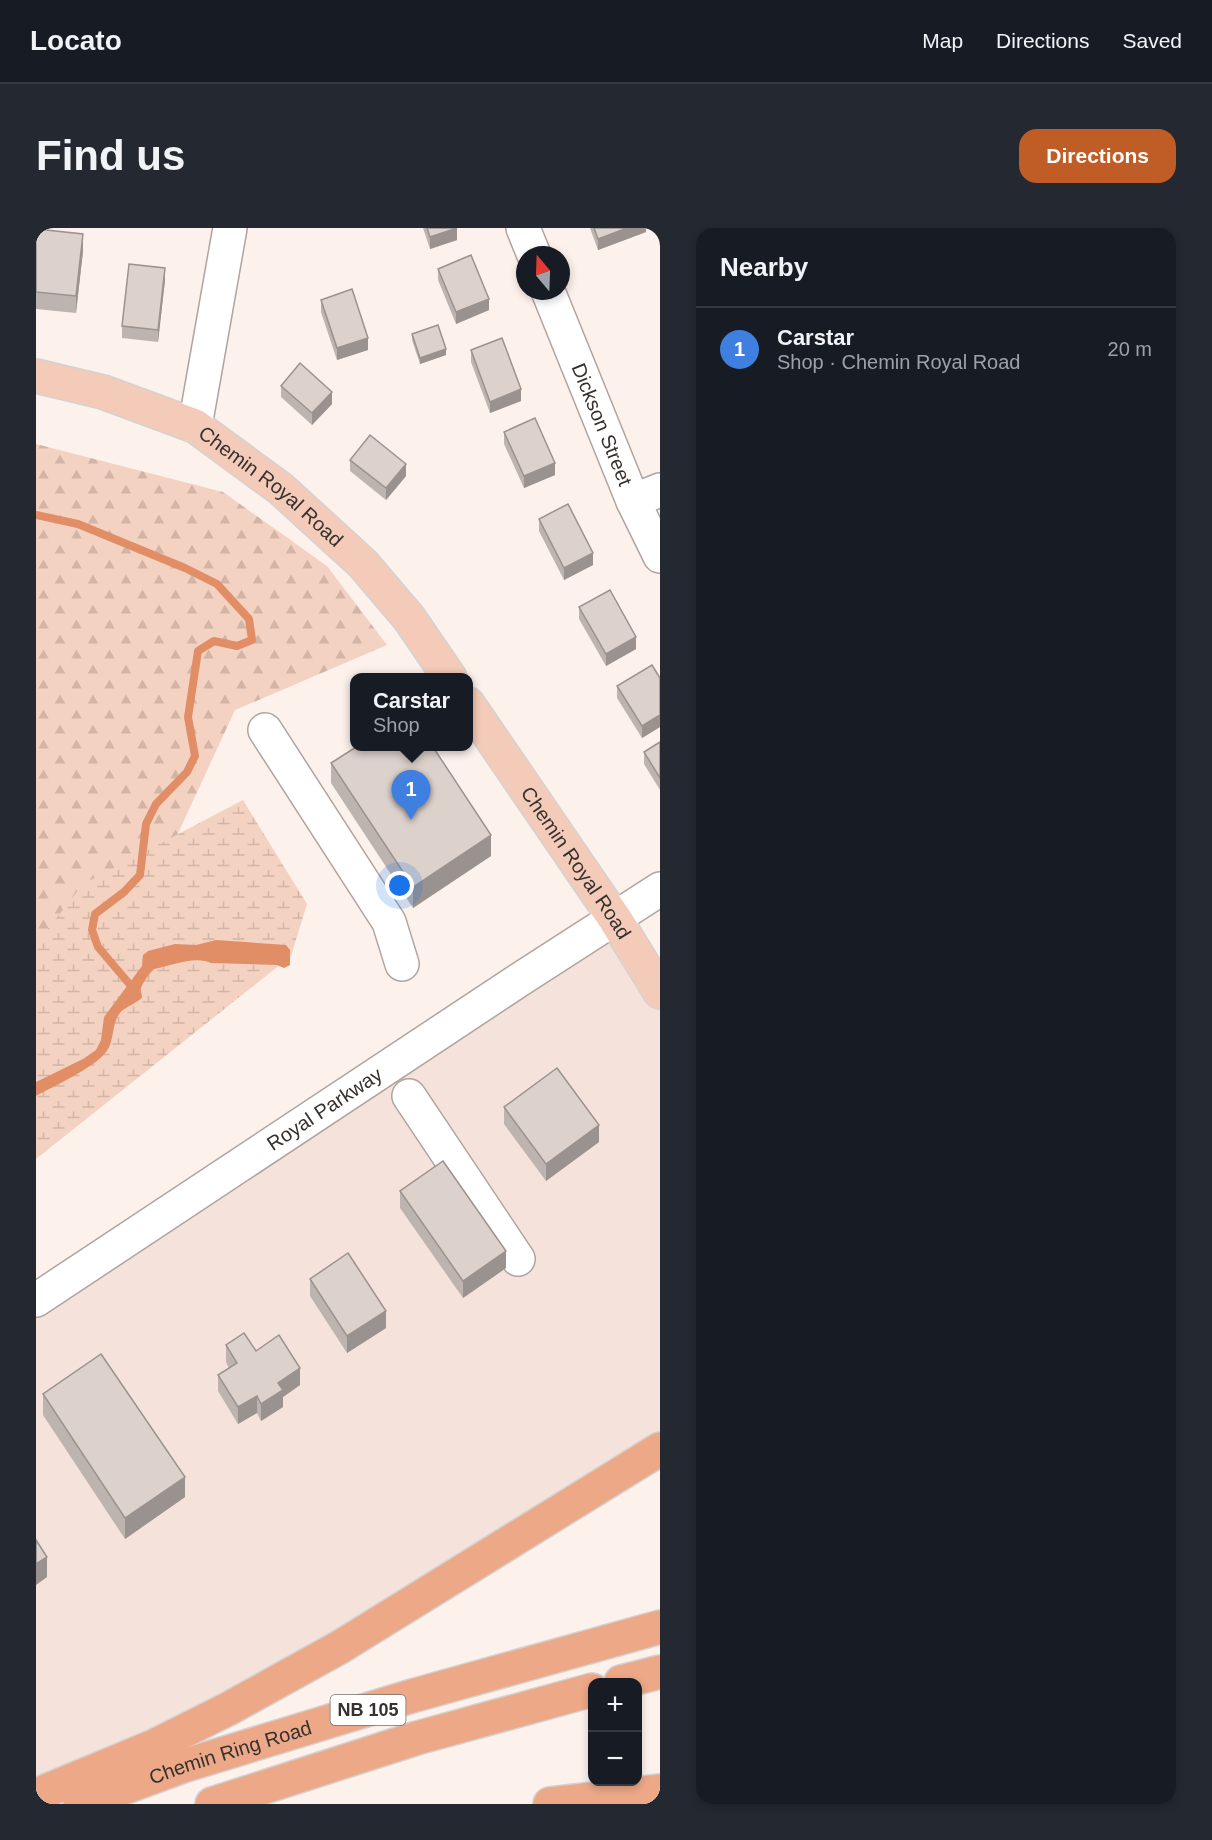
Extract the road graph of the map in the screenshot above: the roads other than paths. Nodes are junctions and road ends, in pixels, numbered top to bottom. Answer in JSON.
{"nodes":[{"id":1,"x":230,"y":228,"type":"edge"},
{"id":2,"x":523,"y":228,"type":"edge"},
{"id":3,"x":530,"y":246,"type":"edge"},
{"id":4,"x":552,"y":300,"type":"edge"},
{"id":5,"x":36,"y":376,"type":"edge"},
{"id":6,"x":195,"y":426,"type":"junction"},
{"id":7,"x":646,"y":495,"type":"edge"},
{"id":8,"x":660,"y":556,"type":"edge"},
{"id":9,"x":447,"y":673,"type":"edge"},
{"id":10,"x":473,"y":711,"type":"edge"},
{"id":11,"x":265,"y":730,"type":"dead end"},
{"id":12,"x":660,"y":890,"type":"edge"},
{"id":13,"x":615,"y":919,"type":"junction"},
{"id":14,"x":402,"y":964,"type":"dead end"},
{"id":15,"x":660,"y":992,"type":"edge"},
{"id":16,"x":409,"y":1096,"type":"dead end"},
{"id":17,"x":518,"y":1259,"type":"dead end"},
{"id":18,"x":36,"y":1300,"type":"edge"},
{"id":19,"x":660,"y":1449,"type":"edge"},
{"id":20,"x":660,"y":1627,"type":"edge"},
{"id":21,"x":660,"y":1672,"type":"edge"},
{"id":22,"x":639,"y":1678,"type":"edge"},
{"id":23,"x":588,"y":1691,"type":"edge"},
{"id":24,"x":660,"y":1791,"type":"edge"},
{"id":25,"x":36,"y":1795,"type":"edge"},
{"id":26,"x":80,"y":1804,"type":"edge"},
{"id":27,"x":212,"y":1804,"type":"edge"},
{"id":28,"x":550,"y":1804,"type":"edge"}],
"edges":[{"from":1,"to":6,"type":"street"},
{"from":2,"to":3,"type":"street"},
{"from":4,"to":7,"type":"street","name":"Dickson Street"},
{"from":5,"to":6,"type":"main road","name":"Chemin Royal Road"},
{"from":6,"to":9,"type":"main road","name":"Chemin Royal Road"},
{"from":7,"to":8,"type":"street","name":"Dickson Street"},
{"from":10,"to":13,"type":"main road","name":"Chemin Royal Road"},
{"from":11,"to":14,"type":"street"},
{"from":12,"to":13,"type":"street","name":"Royal Parkway"},
{"from":13,"to":15,"type":"main road","name":"Chemin Royal Road"},
{"from":13,"to":18,"type":"street","name":"Royal Parkway"},
{"from":16,"to":17,"type":"street"},
{"from":19,"to":25,"type":"highway"},
{"from":20,"to":26,"type":"highway","name":"Chemin Ring Road","number":"NB 105"},
{"from":21,"to":22,"type":"highway"},
{"from":23,"to":27,"type":"highway","number":"NB 105"},
{"from":24,"to":28,"type":"highway"}]}
